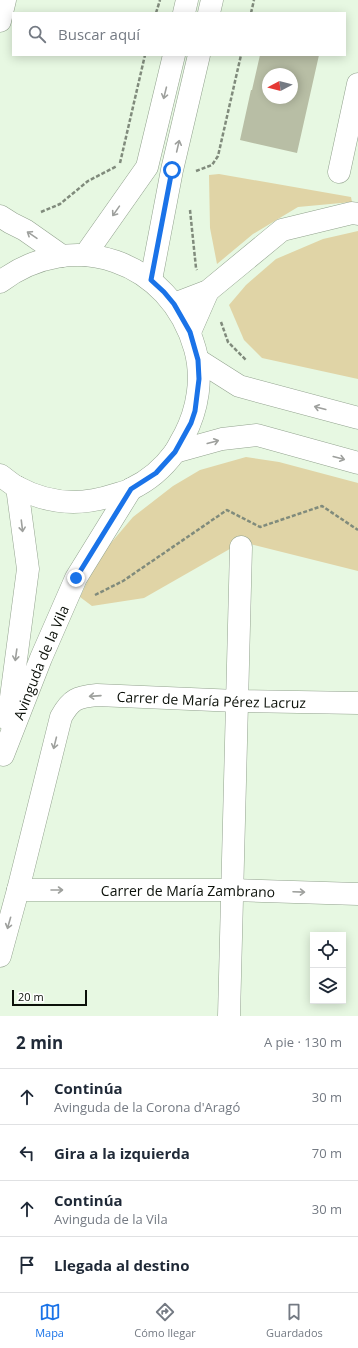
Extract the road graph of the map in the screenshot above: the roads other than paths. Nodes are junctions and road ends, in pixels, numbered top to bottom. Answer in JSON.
{"nodes":[{"id":1,"x":5,"y":0,"type":"edge"},
{"id":2,"x":175,"y":0,"type":"edge"},
{"id":3,"x":187,"y":0,"type":"edge"},
{"id":4,"x":212,"y":0,"type":"edge"},
{"id":5,"x":176,"y":12,"type":"edge"},
{"id":6,"x":184,"y":12,"type":"edge"},
{"id":7,"x":209,"y":12,"type":"edge"},
{"id":8,"x":0,"y":21,"type":"edge"},
{"id":9,"x":174,"y":56,"type":"edge"},
{"id":10,"x":199,"y":56,"type":"edge"},
{"id":11,"x":358,"y":84,"type":"edge"},
{"id":12,"x":339,"y":172,"type":"dead end"},
{"id":13,"x":358,"y":214,"type":"edge"},
{"id":14,"x":6,"y":220,"type":"edge"},
{"id":15,"x":85,"y":255,"type":"junction"},
{"id":16,"x":62,"y":256,"type":"junction"},
{"id":17,"x":151,"y":280,"type":"junction"},
{"id":18,"x":0,"y":282,"type":"edge"},
{"id":19,"x":208,"y":291,"type":"junction"},
{"id":20,"x":174,"y":304,"type":"junction"},
{"id":21,"x":190,"y":332,"type":"junction"},
{"id":22,"x":198,"y":360,"type":"junction"},
{"id":23,"x":358,"y":418,"type":"edge"},
{"id":24,"x":175,"y":452,"type":"junction"},
{"id":25,"x":358,"y":463,"type":"edge"},
{"id":26,"x":9,"y":481,"type":"edge"},
{"id":27,"x":131,"y":489,"type":"junction"},
{"id":28,"x":242,"y":547,"type":"dead end"},
{"id":29,"x":237,"y":701,"type":"junction"},
{"id":30,"x":358,"y":703,"type":"edge"},
{"id":31,"x":2,"y":761,"type":"edge"},
{"id":32,"x":18,"y":890,"type":"junction"},
{"id":33,"x":232,"y":890,"type":"junction"},
{"id":34,"x":358,"y":894,"type":"edge"},
{"id":35,"x":0,"y":956,"type":"edge"},
{"id":36,"x":229,"y":1016,"type":"edge"}],
"edges":[{"from":1,"to":8,"type":"street"},
{"from":2,"to":5,"type":"street"},
{"from":3,"to":6,"type":"street"},
{"from":4,"to":7,"type":"street"},
{"from":9,"to":15,"type":"street","one_way":true},
{"from":17,"to":10,"type":"street","one_way":true},
{"from":11,"to":12,"type":"street"},
{"from":13,"to":19,"type":"street"},
{"from":16,"to":14,"type":"street","one_way":true},
{"from":15,"to":16,"type":"street"},
{"from":15,"to":17,"type":"street"},
{"from":16,"to":18,"type":"street"},
{"from":17,"to":20,"type":"street"},
{"from":19,"to":20,"type":"street"},
{"from":19,"to":21,"type":"street"},
{"from":20,"to":21,"type":"street"},
{"from":21,"to":22,"type":"street"},
{"from":23,"to":22,"type":"street","one_way":true},
{"from":22,"to":24,"type":"street"},
{"from":24,"to":25,"type":"street","one_way":true},
{"from":24,"to":27,"type":"street"},
{"from":26,"to":27,"type":"street"},
{"from":26,"to":31,"type":"street","name":"Avinguda de la Vila","one_way":true},
{"from":27,"to":31,"type":"street","name":"Avinguda de la Vila"},
{"from":28,"to":29,"type":"street"},
{"from":29,"to":30,"type":"street","name":"Carrer de María Pérez Lacruz"},
{"from":29,"to":32,"type":"street","name":"Carrer de María Pérez Lacruz","one_way":true},
{"from":29,"to":33,"type":"street"},
{"from":32,"to":33,"type":"street","name":"Carrer de María Zambrano","one_way":true},
{"from":32,"to":35,"type":"street","one_way":true},
{"from":33,"to":34,"type":"street","name":"Carrer de María Zambrano","one_way":true},
{"from":33,"to":36,"type":"street"}]}
